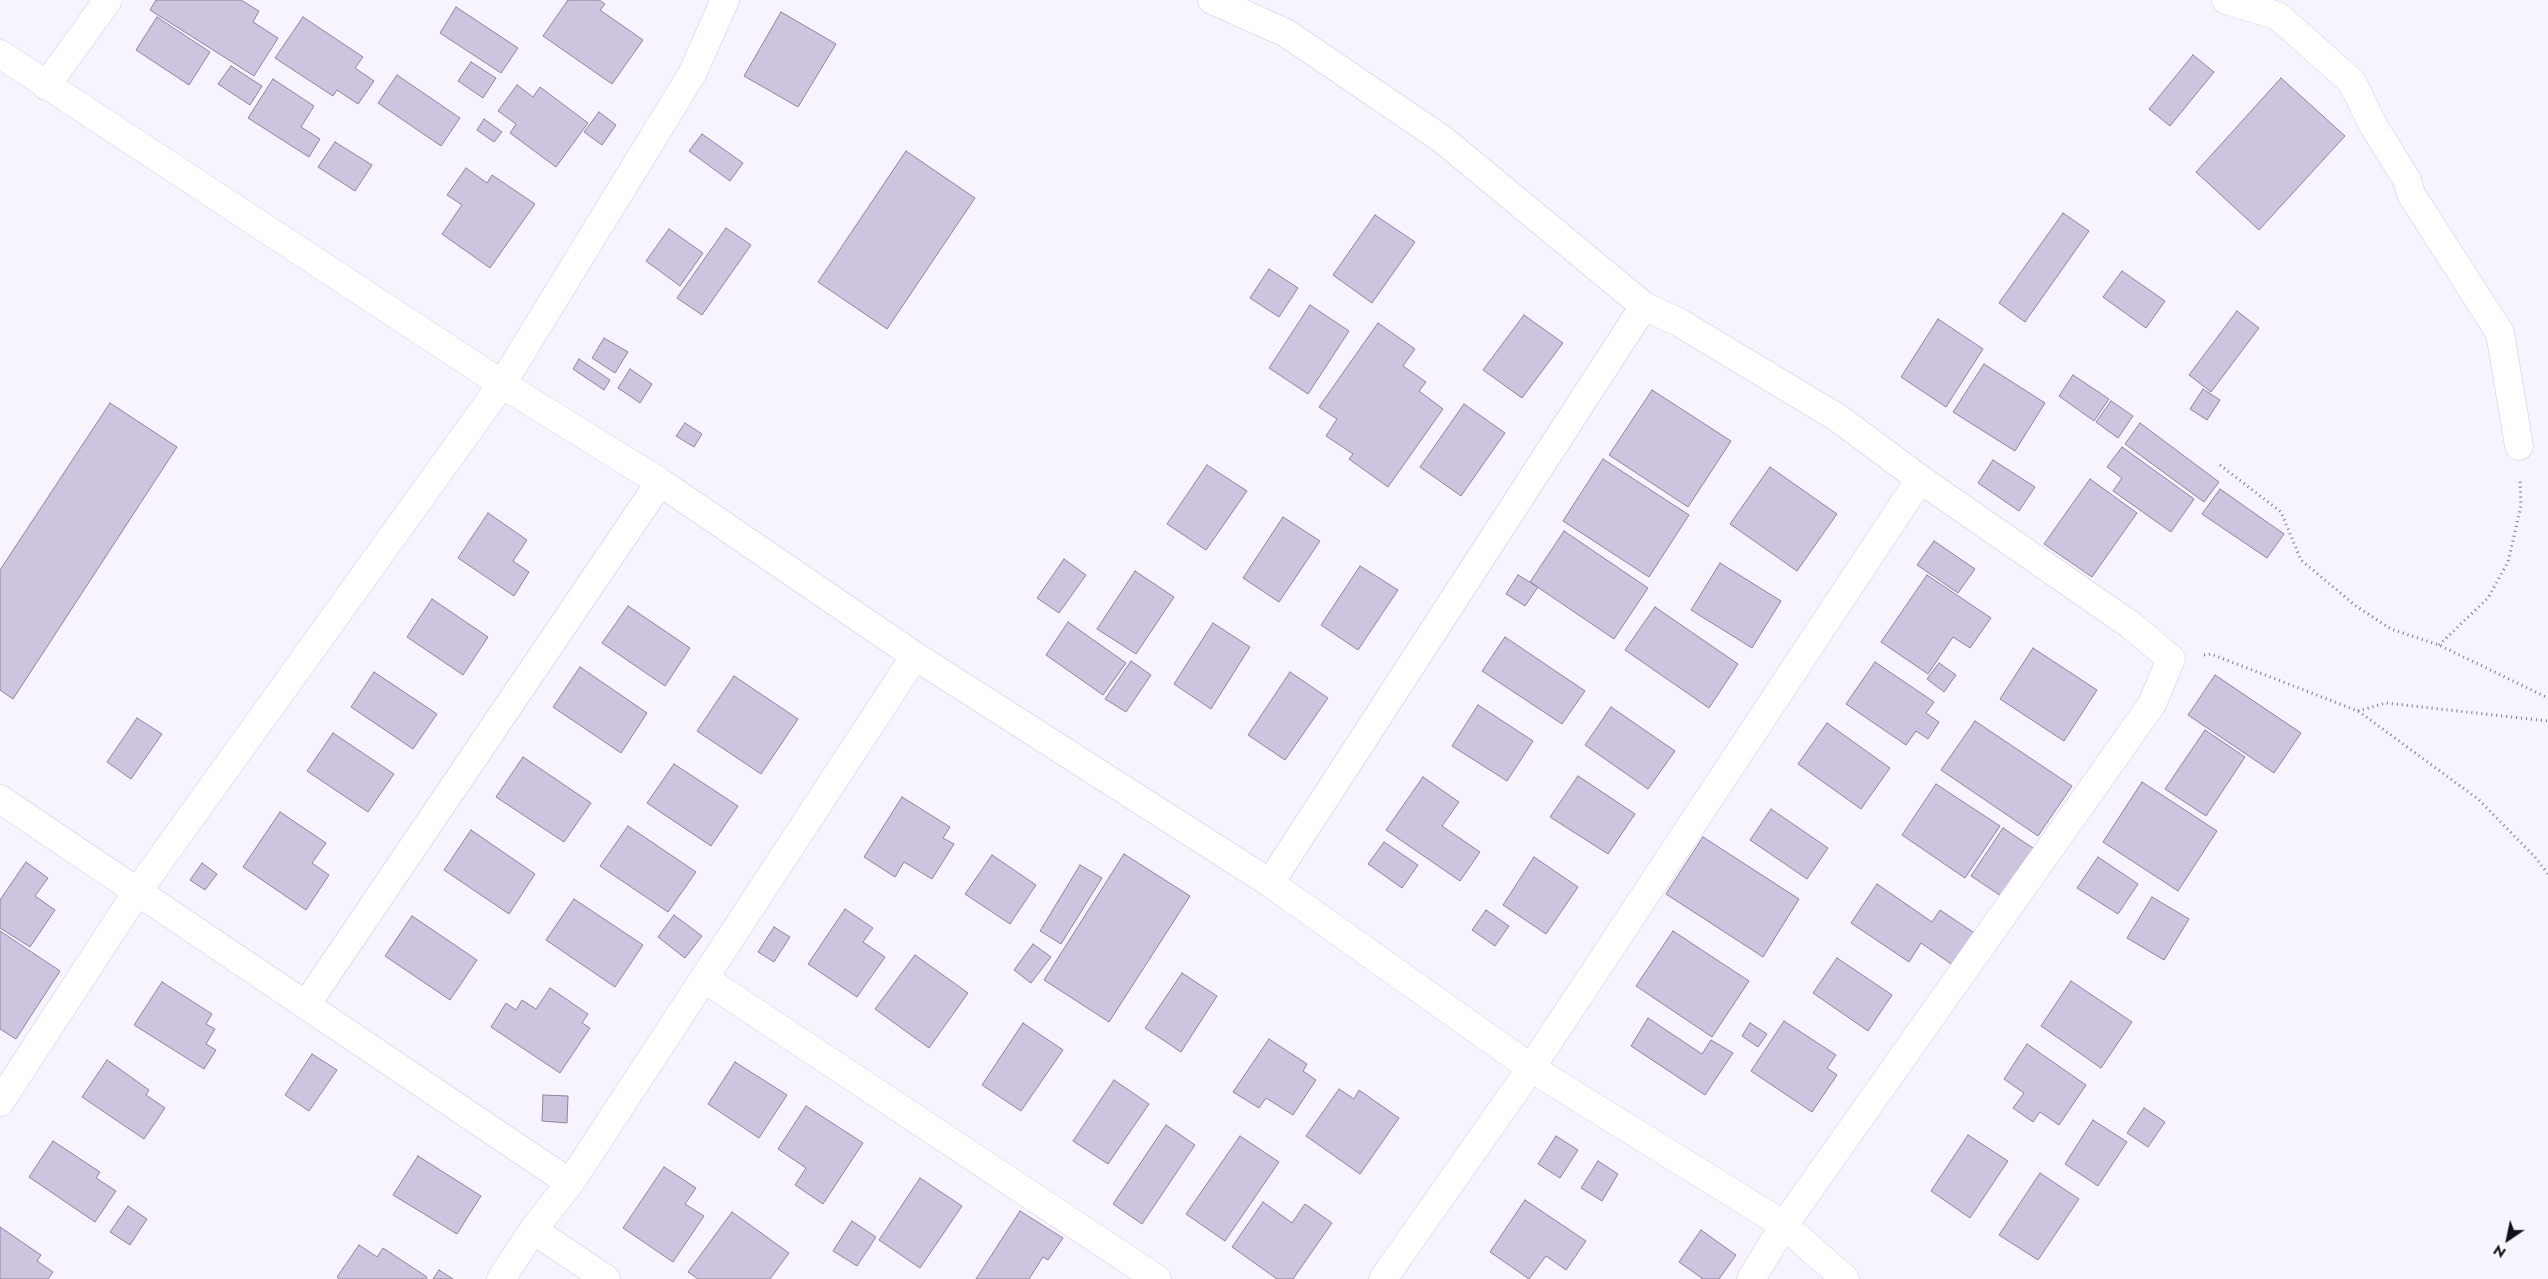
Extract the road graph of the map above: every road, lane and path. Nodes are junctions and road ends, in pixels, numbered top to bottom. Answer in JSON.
{"nodes":[{"id":1,"x":108,"y":0,"type":"edge"},
{"id":2,"x":725,"y":0,"type":"edge"},
{"id":3,"x":1212,"y":0,"type":"edge"},
{"id":4,"x":2226,"y":0,"type":"edge"},
{"id":5,"x":0,"y":54,"type":"edge"},
{"id":6,"x":46,"y":86,"type":"junction"},
{"id":7,"x":1644,"y":306,"type":"junction"},
{"id":8,"x":502,"y":384,"type":"junction"},
{"id":9,"x":2519,"y":446,"type":"joint"},
{"id":10,"x":2220,"y":465,"type":"dead end"},
{"id":11,"x":1920,"y":479,"type":"junction"},
{"id":12,"x":660,"y":482,"type":"junction"},
{"id":13,"x":2439,"y":645,"type":"junction"},
{"id":14,"x":915,"y":656,"type":"junction"},
{"id":15,"x":2171,"y":659,"type":"junction"},
{"id":16,"x":2548,"y":698,"type":"edge"},
{"id":17,"x":2358,"y":711,"type":"junction"},
{"id":18,"x":2548,"y":721,"type":"edge"},
{"id":19,"x":0,"y":799,"type":"edge"},
{"id":20,"x":2548,"y":874,"type":"edge"},
{"id":21,"x":1270,"y":883,"type":"junction"},
{"id":22,"x":137,"y":892,"type":"junction"},
{"id":23,"x":705,"y":978,"type":"junction"},
{"id":24,"x":306,"y":1005,"type":"junction"},
{"id":25,"x":1531,"y":1068,"type":"junction"},
{"id":26,"x":0,"y":1102,"type":"edge"},
{"id":27,"x":570,"y":1183,"type":"junction"},
{"id":28,"x":1784,"y":1225,"type":"junction"},
{"id":29,"x":533,"y":1230,"type":"junction"},
{"id":30,"x":501,"y":1279,"type":"edge"},
{"id":31,"x":606,"y":1279,"type":"edge"},
{"id":32,"x":1157,"y":1279,"type":"edge"},
{"id":33,"x":1383,"y":1279,"type":"edge"},
{"id":34,"x":1751,"y":1279,"type":"edge"},
{"id":35,"x":1845,"y":1279,"type":"edge"}],
"edges":[{"from":1,"to":6,"type":"street"},
{"from":2,"to":8,"type":"street"},
{"from":3,"to":7,"type":"street"},
{"from":4,"to":9,"type":"street"},
{"from":5,"to":6,"type":"street"},
{"from":6,"to":8,"type":"street"},
{"from":7,"to":11,"type":"street"},
{"from":7,"to":21,"type":"street"},
{"from":8,"to":12,"type":"street"},
{"from":8,"to":22,"type":"street"},
{"from":9,"to":13,"type":"path"},
{"from":10,"to":13,"type":"path"},
{"from":11,"to":15,"type":"street"},
{"from":11,"to":25,"type":"street"},
{"from":12,"to":14,"type":"street"},
{"from":12,"to":24,"type":"street"},
{"from":13,"to":16,"type":"path"},
{"from":14,"to":21,"type":"street"},
{"from":14,"to":23,"type":"street"},
{"from":15,"to":17,"type":"path"},
{"from":15,"to":28,"type":"street"},
{"from":17,"to":18,"type":"path"},
{"from":17,"to":20,"type":"path"},
{"from":19,"to":22,"type":"street"},
{"from":21,"to":25,"type":"street"},
{"from":22,"to":24,"type":"street"},
{"from":22,"to":26,"type":"street"},
{"from":23,"to":27,"type":"street"},
{"from":23,"to":32,"type":"street"},
{"from":24,"to":27,"type":"street"},
{"from":25,"to":28,"type":"street"},
{"from":25,"to":33,"type":"street"},
{"from":27,"to":29,"type":"street"},
{"from":28,"to":34,"type":"street"},
{"from":28,"to":35,"type":"street"},
{"from":29,"to":30,"type":"street"},
{"from":29,"to":31,"type":"street"}]}
